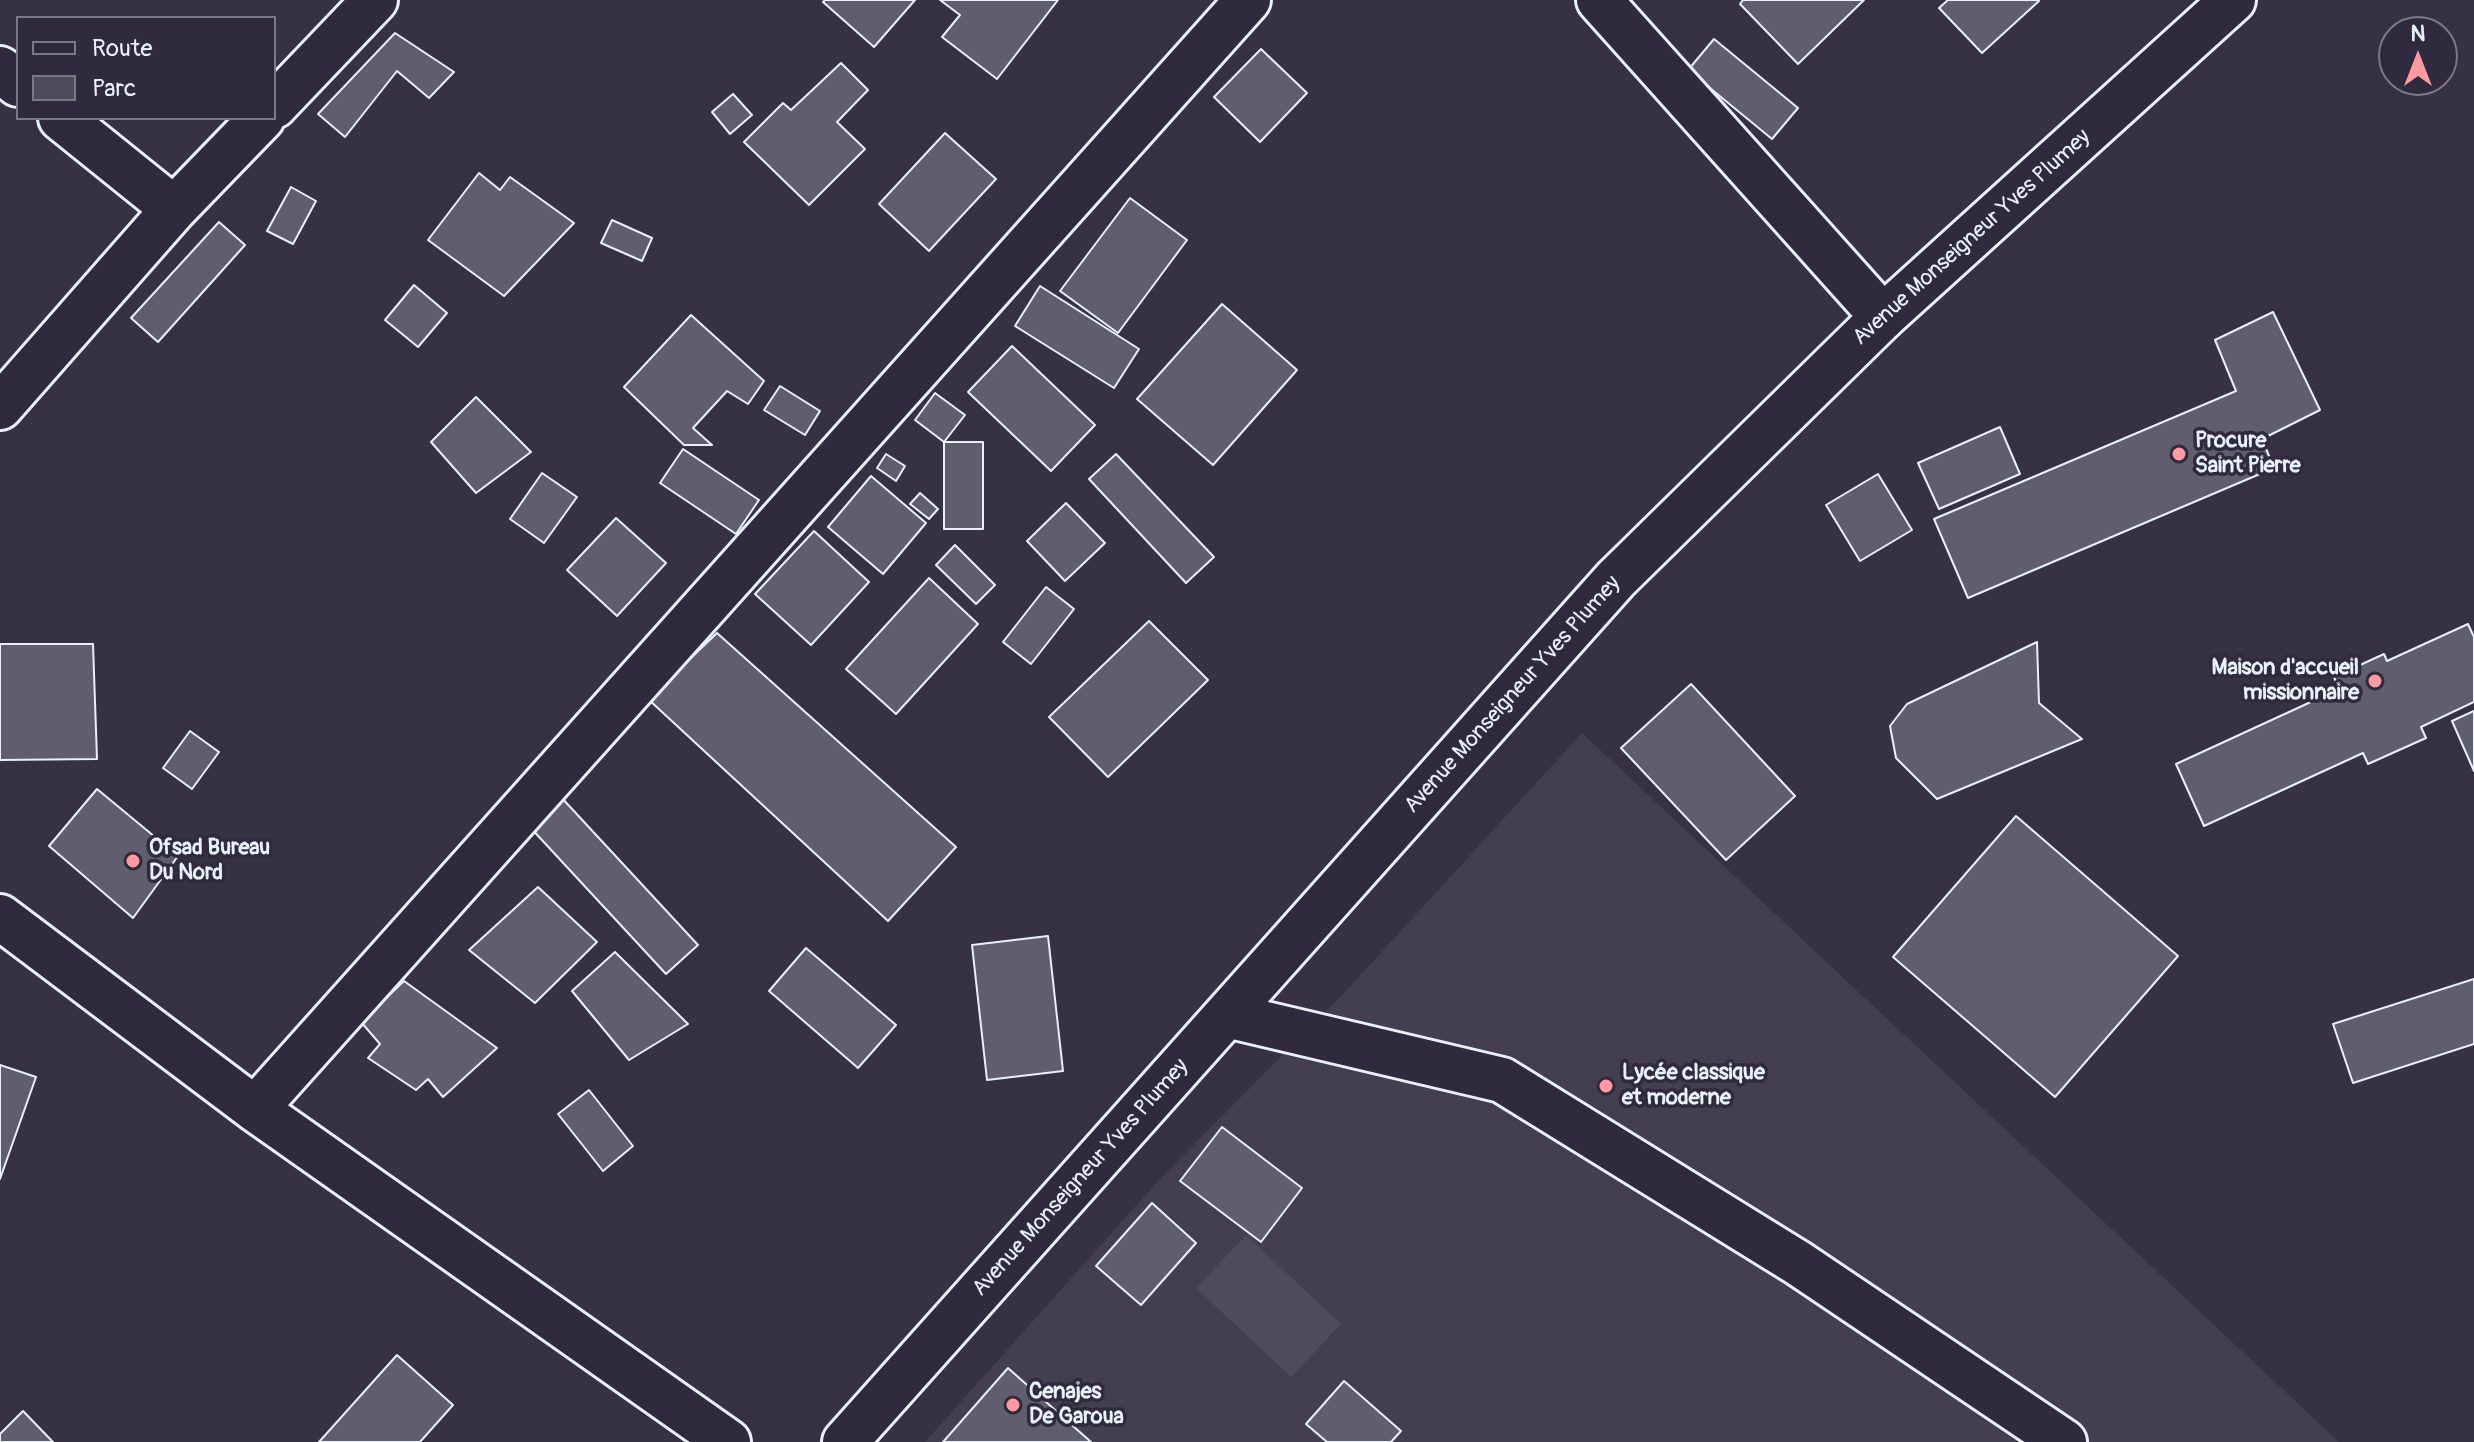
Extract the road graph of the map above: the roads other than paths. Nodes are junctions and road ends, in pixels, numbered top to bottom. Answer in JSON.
{"nodes":[{"id":1,"x":375,"y":0,"type":"edge"},
{"id":2,"x":1248,"y":0,"type":"edge"},
{"id":3,"x":1599,"y":0,"type":"edge"},
{"id":4,"x":2233,"y":0,"type":"edge"},
{"id":5,"x":0,"y":69,"type":"edge"},
{"id":6,"x":16,"y":82,"type":"edge"},
{"id":7,"x":276,"y":104,"type":"edge"},
{"id":8,"x":63,"y":120,"type":"edge"},
{"id":9,"x":260,"y":120,"type":"edge"},
{"id":10,"x":174,"y":209,"type":"junction"},
{"id":11,"x":1883,"y":317,"type":"junction"},
{"id":12,"x":0,"y":407,"type":"edge"},
{"id":13,"x":0,"y":917,"type":"edge"},
{"id":14,"x":1227,"y":1015,"type":"junction"},
{"id":15,"x":255,"y":1109,"type":"junction"},
{"id":16,"x":728,"y":1442,"type":"edge"},
{"id":17,"x":845,"y":1442,"type":"edge"},
{"id":18,"x":2064,"y":1442,"type":"edge"}],
"edges":[{"from":1,"to":7,"type":"street"},
{"from":2,"to":15,"type":"street"},
{"from":3,"to":11,"type":"street"},
{"from":4,"to":11,"type":"street","name":"Avenue Monseigneur Yves Plumey"},
{"from":5,"to":6,"type":"street"},
{"from":8,"to":10,"type":"street"},
{"from":9,"to":10,"type":"street"},
{"from":10,"to":12,"type":"street"},
{"from":11,"to":14,"type":"street","name":"Avenue Monseigneur Yves Plumey"},
{"from":13,"to":15,"type":"street"},
{"from":14,"to":17,"type":"street","name":"Avenue Monseigneur Yves Plumey"},
{"from":14,"to":18,"type":"street"},
{"from":15,"to":16,"type":"street"}]}
